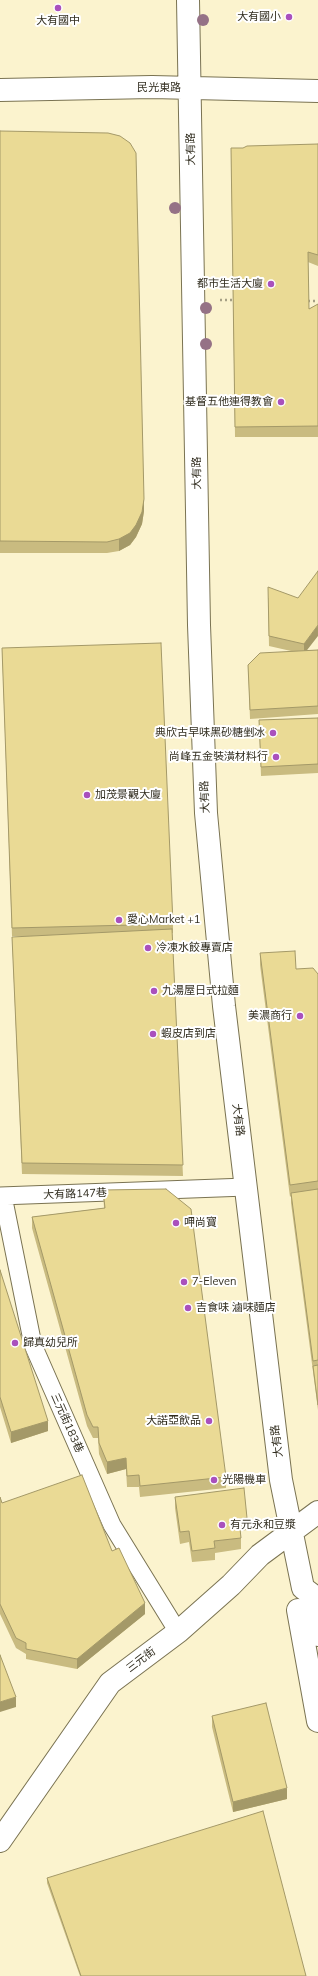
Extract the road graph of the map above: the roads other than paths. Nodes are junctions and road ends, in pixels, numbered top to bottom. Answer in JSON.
{"nodes":[{"id":1,"x":188,"y":0,"type":"edge"},
{"id":2,"x":189,"y":88,"type":"junction"},
{"id":3,"x":0,"y":90,"type":"edge"},
{"id":4,"x":318,"y":91,"type":"edge"},
{"id":5,"x":246,"y":1187,"type":"junction"},
{"id":6,"x":1,"y":1196,"type":"edge"},
{"id":7,"x":318,"y":1512,"type":"edge"},
{"id":8,"x":291,"y":1533,"type":"junction"},
{"id":9,"x":303,"y":1588,"type":"junction"},
{"id":10,"x":178,"y":1632,"type":"junction"},
{"id":11,"x":318,"y":1635,"type":"edge"},
{"id":12,"x":318,"y":1721,"type":"edge"},
{"id":13,"x":0,"y":1841,"type":"edge"}],
"edges":[{"from":1,"to":2,"type":"street","name":"大有路"},
{"from":2,"to":3,"type":"street","name":"民光東路"},
{"from":2,"to":4,"type":"street","name":"民光東路"},
{"from":2,"to":5,"type":"street","name":"大有路"},
{"from":5,"to":6,"type":"lane","name":"大有路147巷"},
{"from":5,"to":8,"type":"street","name":"大有路"},
{"from":6,"to":10,"type":"lane","name":"三元街183巷"},
{"from":7,"to":8,"type":"street","name":"三元街"},
{"from":8,"to":9,"type":"street","name":"大有路"},
{"from":8,"to":10,"type":"street","name":"三元街"},
{"from":9,"to":11,"type":"street","name":"大有路"},
{"from":9,"to":12,"type":"street","name":"大有路"},
{"from":10,"to":13,"type":"street","name":"三元街"}]}
